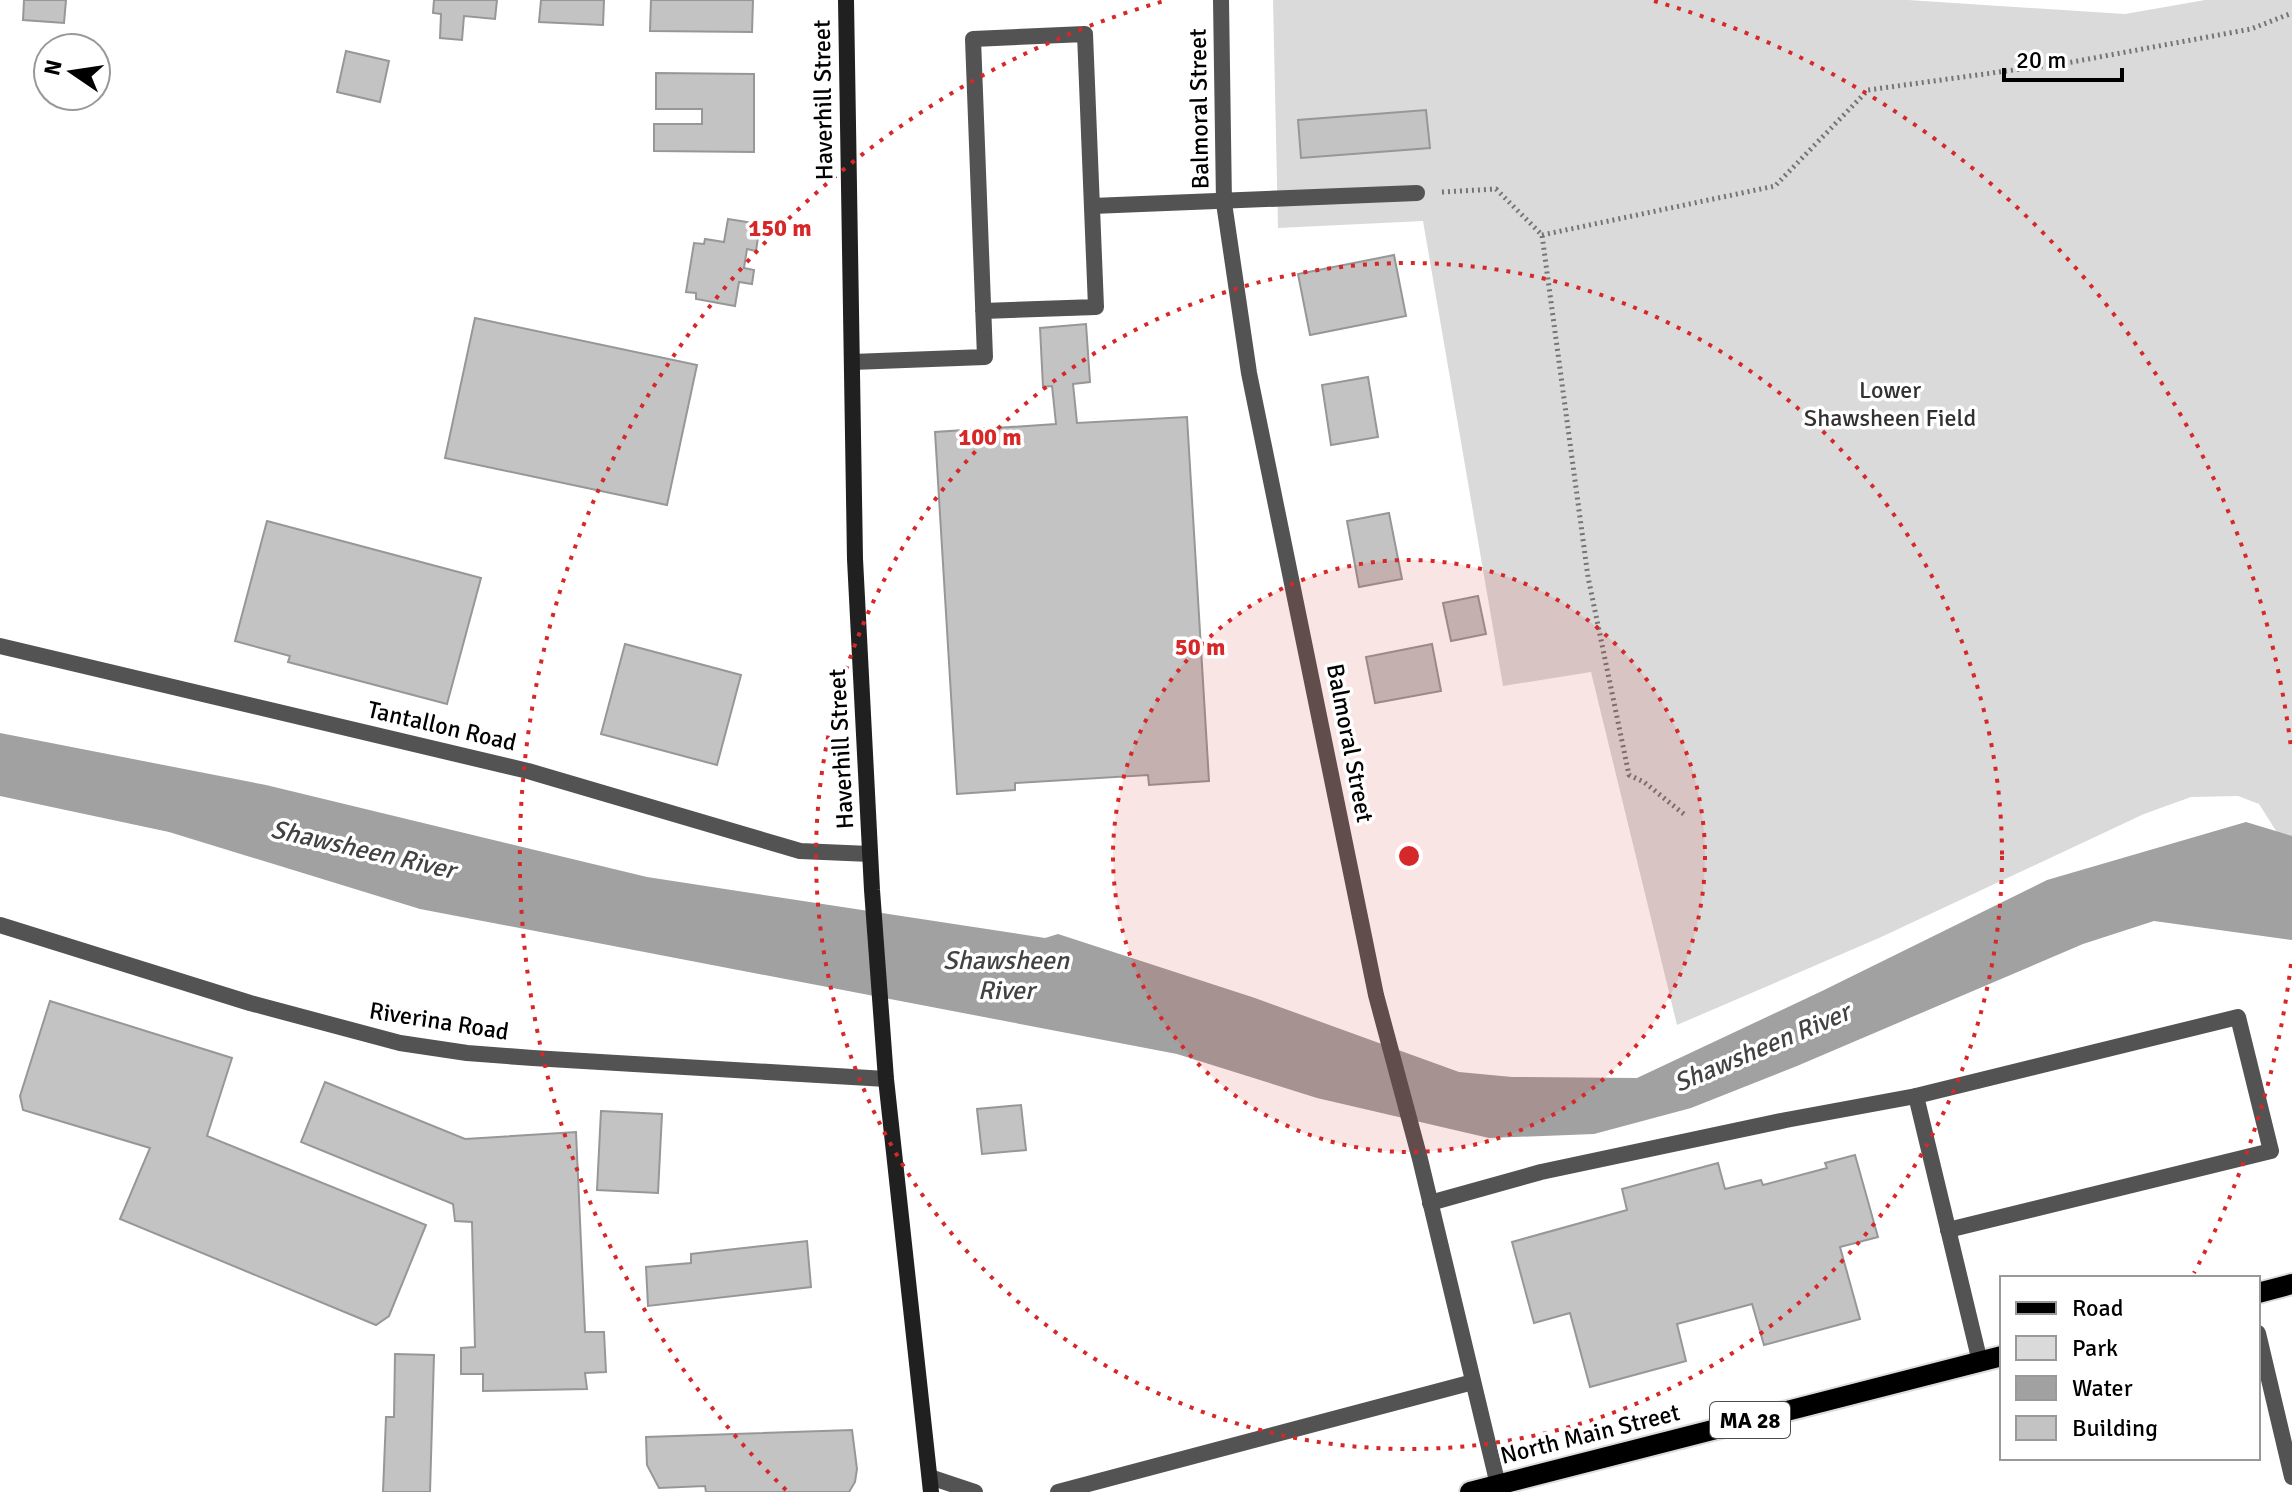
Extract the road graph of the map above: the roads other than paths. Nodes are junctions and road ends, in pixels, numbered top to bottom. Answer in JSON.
{"nodes":[{"id":1,"x":846,"y":0,"type":"edge"},
{"id":2,"x":1221,"y":0,"type":"edge"},
{"id":3,"x":1417,"y":193,"type":"road end"},
{"id":4,"x":1224,"y":203,"type":"junction"},
{"id":5,"x":1092,"y":206,"type":"junction"},
{"id":6,"x":983,"y":311,"type":"junction"},
{"id":7,"x":852,"y":362,"type":"junction"},
{"id":8,"x":0,"y":646,"type":"edge"},
{"id":9,"x":870,"y":854,"type":"junction"},
{"id":10,"x":0,"y":925,"type":"edge"},
{"id":11,"x":886,"y":1079,"type":"junction"},
{"id":12,"x":1916,"y":1096,"type":"junction"},
{"id":13,"x":1430,"y":1203,"type":"junction"},
{"id":14,"x":1948,"y":1230,"type":"junction"},
{"id":15,"x":2292,"y":1284,"type":"edge"},
{"id":16,"x":2260,"y":1292,"type":"edge"},
{"id":17,"x":2260,"y":1341,"type":"edge"},
{"id":18,"x":2000,"y":1357,"type":"edge"},
{"id":19,"x":1980,"y":1362,"type":"junction"},
{"id":20,"x":1473,"y":1382,"type":"junction"},
{"id":21,"x":2292,"y":1477,"type":"edge"},
{"id":22,"x":930,"y":1485,"type":"edge"},
{"id":23,"x":1498,"y":1485,"type":"junction"},
{"id":24,"x":975,"y":1492,"type":"edge"},
{"id":25,"x":1058,"y":1492,"type":"edge"},
{"id":26,"x":1470,"y":1492,"type":"edge"}],
"edges":[{"from":1,"to":7,"type":"main road","name":"Haverhill Street"},
{"from":2,"to":4,"type":"street","name":"Balmoral Street"},
{"from":3,"to":4,"type":"street"},
{"from":4,"to":5,"type":"street"},
{"from":4,"to":13,"type":"street","name":"Balmoral Street"},
{"from":5,"to":6,"type":"street"},
{"from":5,"to":6,"type":"street"},
{"from":6,"to":7,"type":"street"},
{"from":7,"to":9,"type":"main road","name":"Haverhill Street"},
{"from":8,"to":9,"type":"street","name":"Tantallon Road"},
{"from":9,"to":11,"type":"main road","name":"Haverhill Street"},
{"from":10,"to":11,"type":"street","name":"Riverina Road"},
{"from":11,"to":22,"type":"main road","name":"Haverhill Street"},
{"from":12,"to":13,"type":"street"},
{"from":12,"to":14,"type":"street"},
{"from":12,"to":14,"type":"street"},
{"from":13,"to":20,"type":"street","name":"Balmoral Street"},
{"from":14,"to":19,"type":"street"},
{"from":15,"to":16,"type":"main road"},
{"from":17,"to":21,"type":"street"},
{"from":18,"to":19,"type":"main road","name":"North Main Street","number":"MA 28"},
{"from":19,"to":23,"type":"main road","name":"North Main Street","number":"MA 28"},
{"from":20,"to":23,"type":"street","name":"Balmoral Street"},
{"from":20,"to":25,"type":"street"},
{"from":22,"to":24,"type":"street"},
{"from":23,"to":26,"type":"main road","name":"North Main Street","number":"MA 28"}]}
